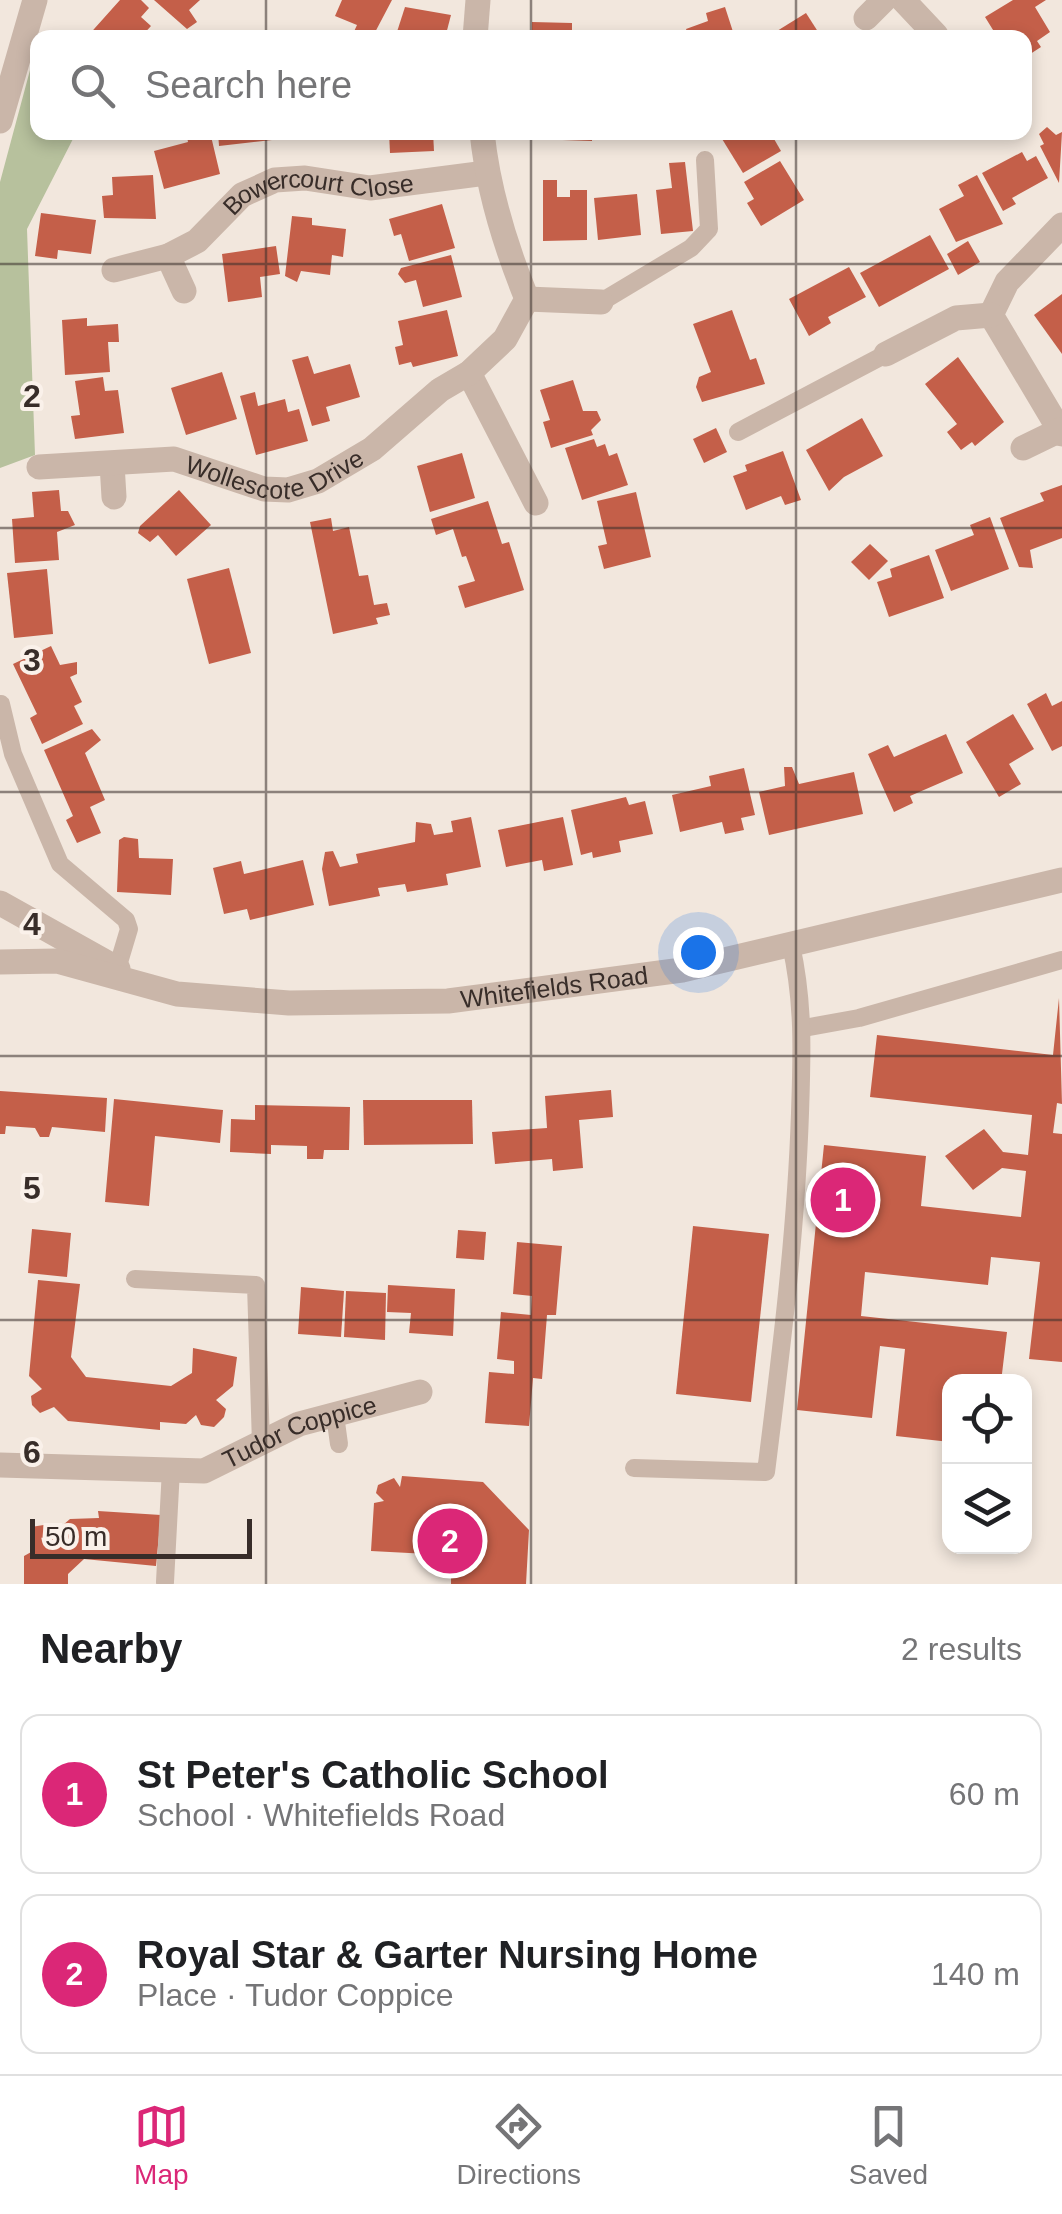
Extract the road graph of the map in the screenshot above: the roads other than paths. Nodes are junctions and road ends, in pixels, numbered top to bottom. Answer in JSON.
{"nodes":[{"id":1,"x":35,"y":0,"type":"edge"},
{"id":2,"x":478,"y":0,"type":"edge"},
{"id":3,"x":903,"y":0,"type":"edge"},
{"id":4,"x":476,"y":30,"type":"edge"},
{"id":5,"x":931,"y":30,"type":"edge"},
{"id":6,"x":4,"y":91,"type":"edge"},
{"id":7,"x":0,"y":121,"type":"edge"},
{"id":8,"x":483,"y":140,"type":"edge"},
{"id":9,"x":704,"y":160,"type":"dead end"},
{"id":10,"x":486,"y":173,"type":"junction"},
{"id":11,"x":1062,"y":225,"type":"edge"},
{"id":12,"x":168,"y":256,"type":"junction"},
{"id":13,"x":114,"y":270,"type":"dead end"},
{"id":14,"x":184,"y":291,"type":"dead end"},
{"id":15,"x":527,"y":300,"type":"junction"},
{"id":16,"x":601,"y":302,"type":"joint"},
{"id":17,"x":991,"y":314,"type":"junction"},
{"id":18,"x":886,"y":354,"type":"joint"},
{"id":19,"x":469,"y":373,"type":"junction"},
{"id":20,"x":738,"y":432,"type":"dead end"},
{"id":21,"x":1061,"y":432,"type":"edge"},
{"id":22,"x":1022,"y":448,"type":"dead end"},
{"id":23,"x":112,"y":464,"type":"junction"},
{"id":24,"x":38,"y":467,"type":"dead end"},
{"id":25,"x":114,"y":496,"type":"dead end"},
{"id":26,"x":536,"y":503,"type":"dead end"},
{"id":27,"x":0,"y":704,"type":"edge"},
{"id":28,"x":1062,"y":880,"type":"edge"},
{"id":29,"x":0,"y":903,"type":"edge"},
{"id":30,"x":791,"y":946,"type":"junction"},
{"id":31,"x":1062,"y":960,"type":"edge"},
{"id":32,"x":0,"y":962,"type":"edge"},
{"id":33,"x":117,"y":969,"type":"junction"},
{"id":34,"x":159,"y":990,"type":"junction"},
{"id":35,"x":804,"y":1028,"type":"junction"},
{"id":36,"x":136,"y":1279,"type":"dead end"},
{"id":37,"x":420,"y":1392,"type":"dead end"},
{"id":38,"x":335,"y":1415,"type":"junction"},
{"id":39,"x":261,"y":1444,"type":"junction"},
{"id":40,"x":339,"y":1444,"type":"dead end"},
{"id":41,"x":0,"y":1465,"type":"edge"},
{"id":42,"x":634,"y":1468,"type":"dead end"},
{"id":43,"x":171,"y":1469,"type":"junction"},
{"id":44,"x":165,"y":1582,"type":"edge"}],
"edges":[{"from":1,"to":6,"type":"street"},
{"from":2,"to":4,"type":"street"},
{"from":3,"to":5,"type":"street"},
{"from":6,"to":7,"type":"street"},
{"from":8,"to":10,"type":"street"},
{"from":9,"to":16,"type":"lane"},
{"from":10,"to":12,"type":"street","name":"Bowercourt Close"},
{"from":10,"to":15,"type":"street"},
{"from":11,"to":17,"type":"street"},
{"from":12,"to":13,"type":"street","name":"Bowercourt Close"},
{"from":12,"to":14,"type":"street"},
{"from":15,"to":16,"type":"street"},
{"from":15,"to":19,"type":"street","name":"Wollescote Drive"},
{"from":17,"to":18,"type":"street"},
{"from":17,"to":21,"type":"street"},
{"from":18,"to":20,"type":"lane"},
{"from":19,"to":23,"type":"street","name":"Wollescote Drive"},
{"from":19,"to":26,"type":"street"},
{"from":21,"to":22,"type":"street"},
{"from":23,"to":24,"type":"street","name":"Wollescote Drive"},
{"from":23,"to":25,"type":"street"},
{"from":27,"to":33,"type":"lane"},
{"from":28,"to":30,"type":"street","name":"Whitefields Road"},
{"from":29,"to":33,"type":"street","name":"Whitefields Road"},
{"from":30,"to":34,"type":"street","name":"Whitefields Road"},
{"from":30,"to":35,"type":"lane"},
{"from":31,"to":35,"type":"lane"},
{"from":32,"to":34,"type":"street","name":"Whitefields Road"},
{"from":33,"to":34,"type":"street","name":"Whitefields Road"},
{"from":35,"to":42,"type":"lane"},
{"from":36,"to":39,"type":"lane"},
{"from":37,"to":38,"type":"street","name":"Tudor Coppice"},
{"from":38,"to":39,"type":"street","name":"Tudor Coppice"},
{"from":38,"to":40,"type":"lane"},
{"from":39,"to":43,"type":"street","name":"Tudor Coppice"},
{"from":41,"to":43,"type":"street","name":"Tudor Coppice"},
{"from":43,"to":44,"type":"lane"}]}
